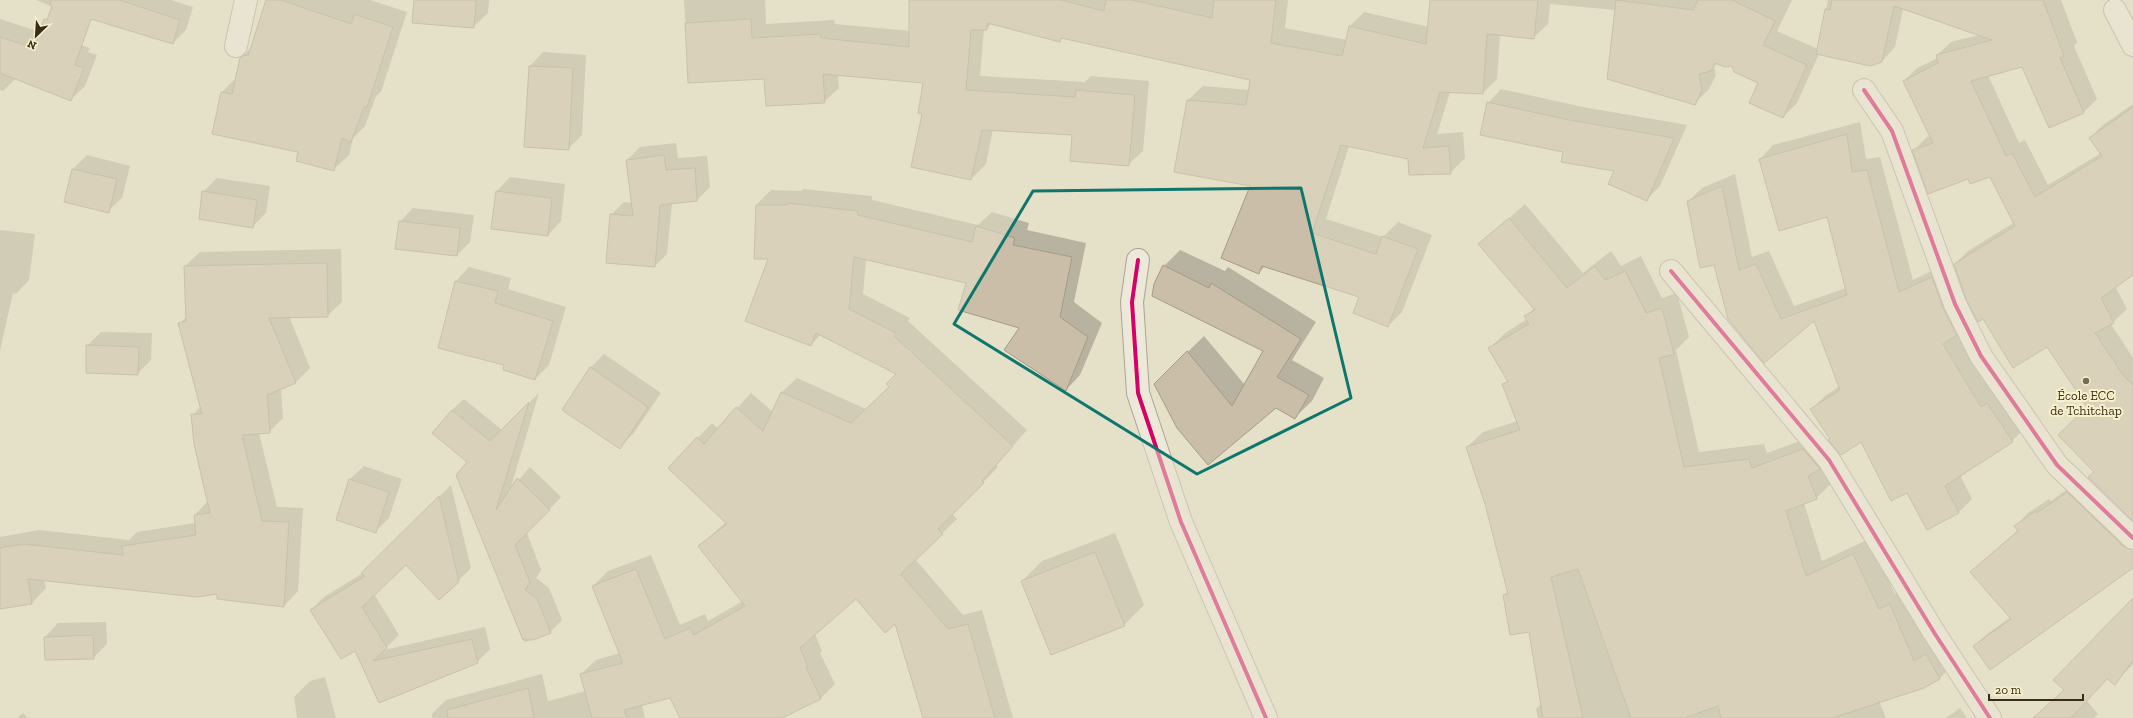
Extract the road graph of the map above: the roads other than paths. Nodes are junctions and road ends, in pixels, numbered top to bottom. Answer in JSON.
{"nodes":[{"id":1,"x":246,"y":0,"type":"edge"},
{"id":2,"x":2115,"y":10,"type":"dead end"},
{"id":3,"x":2133,"y":44,"type":"edge"},
{"id":4,"x":236,"y":46,"type":"dead end"},
{"id":5,"x":1864,"y":90,"type":"dead end"},
{"id":6,"x":1138,"y":260,"type":"dead end"},
{"id":7,"x":1671,"y":271,"type":"dead end"},
{"id":8,"x":2133,"y":538,"type":"edge"},
{"id":9,"x":1266,"y":718,"type":"edge"},
{"id":10,"x":1990,"y":718,"type":"edge"}],
"edges":[{"from":1,"to":4,"type":"street"},
{"from":2,"to":3,"type":"street"},
{"from":5,"to":8,"type":"street"},
{"from":6,"to":9,"type":"street"},
{"from":7,"to":10,"type":"street"}]}
